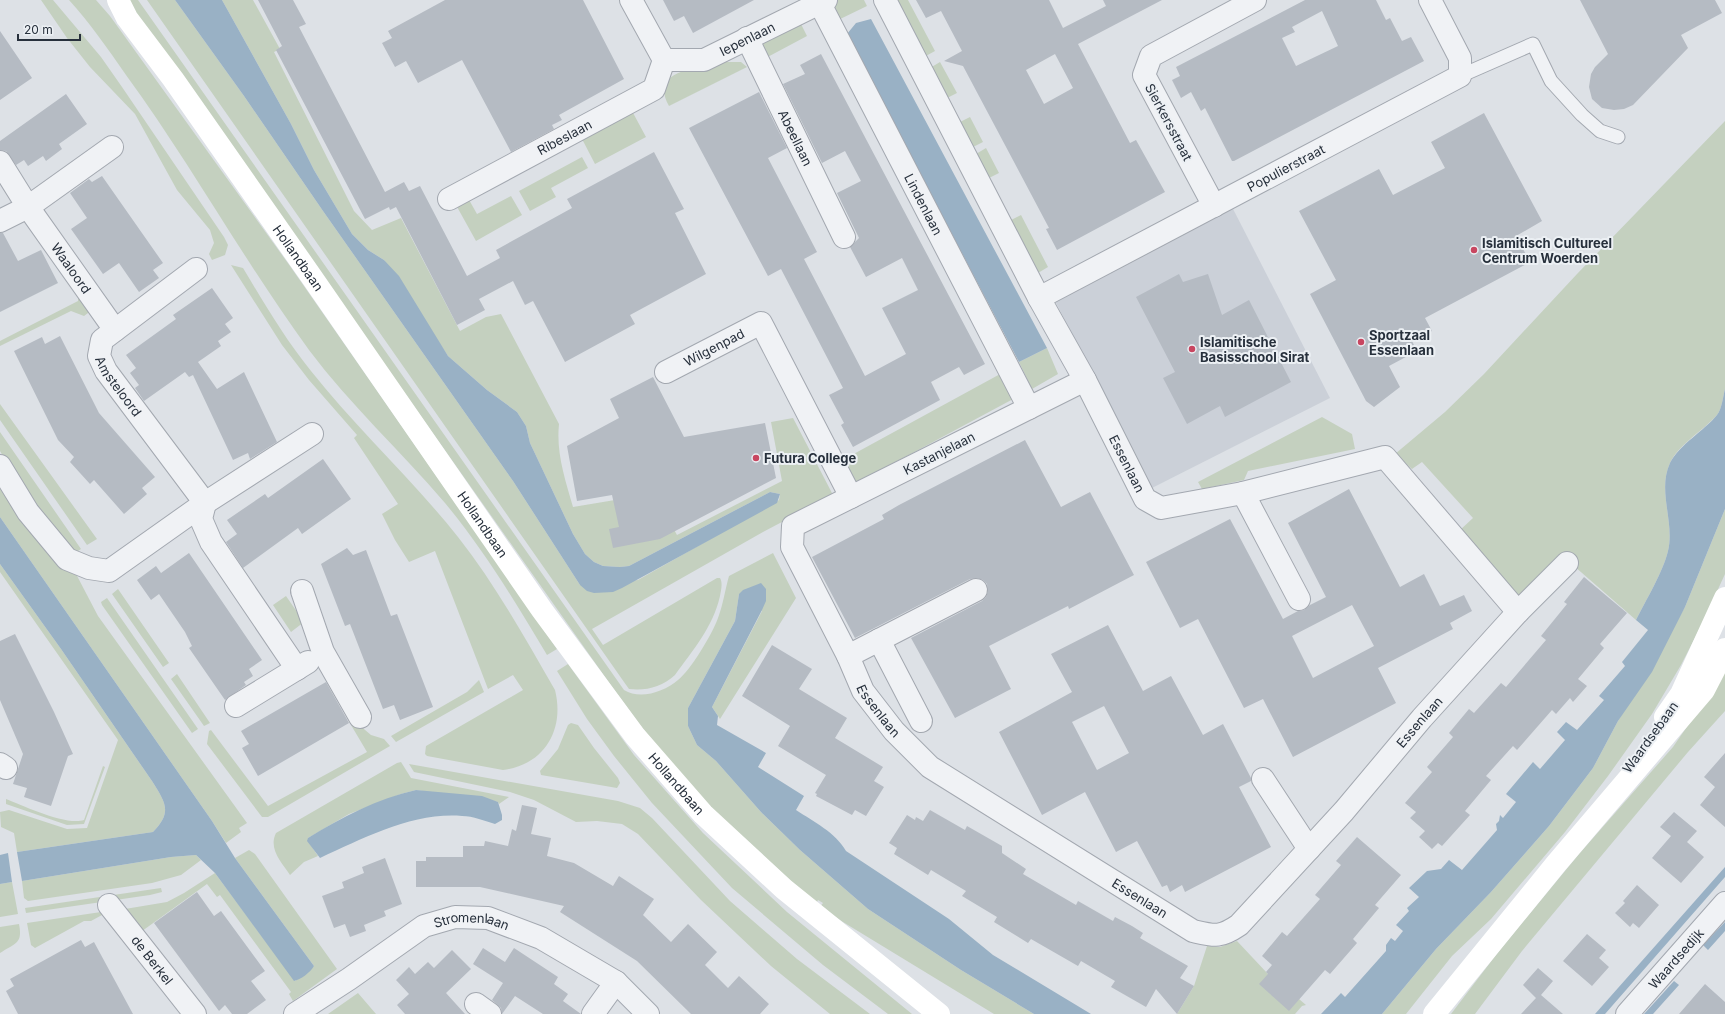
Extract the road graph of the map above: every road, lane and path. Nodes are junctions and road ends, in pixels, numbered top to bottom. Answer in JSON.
{"nodes":[{"id":1,"x":108,"y":0,"type":"edge"},
{"id":2,"x":632,"y":0,"type":"edge"},
{"id":3,"x":885,"y":0,"type":"edge"},
{"id":4,"x":1255,"y":0,"type":"edge"},
{"id":5,"x":1430,"y":0,"type":"edge"},
{"id":6,"x":821,"y":1,"type":"edge"},
{"id":7,"x":123,"y":9,"type":"edge"},
{"id":8,"x":747,"y":38,"type":"junction"},
{"id":9,"x":664,"y":60,"type":"junction"},
{"id":10,"x":1460,"y":76,"type":"junction"},
{"id":11,"x":1618,"y":137,"type":"dead end"},
{"id":12,"x":112,"y":147,"type":"dead end"},
{"id":13,"x":0,"y":162,"type":"edge"},
{"id":14,"x":449,"y":199,"type":"dead end"},
{"id":15,"x":1214,"y":206,"type":"junction"},
{"id":16,"x":28,"y":207,"type":"junction"},
{"id":17,"x":0,"y":221,"type":"edge"},
{"id":18,"x":844,"y":237,"type":"dead end"},
{"id":19,"x":196,"y":269,"type":"dead end"},
{"id":20,"x":1039,"y":298,"type":"junction"},
{"id":21,"x":115,"y":330,"type":"junction"},
{"id":22,"x":666,"y":372,"type":"dead end"},
{"id":23,"x":1085,"y":380,"type":"junction"},
{"id":24,"x":1029,"y":408,"type":"junction"},
{"id":25,"x":312,"y":434,"type":"dead end"},
{"id":26,"x":0,"y":466,"type":"edge"},
{"id":27,"x":1243,"y":493,"type":"junction"},
{"id":28,"x":851,"y":497,"type":"junction"},
{"id":29,"x":205,"y":503,"type":"junction"},
{"id":30,"x":794,"y":526,"type":"joint"},
{"id":31,"x":1567,"y":563,"type":"dead end"},
{"id":32,"x":302,"y":590,"type":"dead end"},
{"id":33,"x":976,"y":590,"type":"dead end"},
{"id":34,"x":1725,"y":598,"type":"edge"},
{"id":35,"x":1299,"y":599,"type":"dead end"},
{"id":36,"x":1518,"y":612,"type":"junction"},
{"id":37,"x":879,"y":640,"type":"junction"},
{"id":38,"x":1725,"y":649,"type":"edge"},
{"id":39,"x":323,"y":652,"type":"junction"},
{"id":40,"x":848,"y":656,"type":"junction"},
{"id":41,"x":297,"y":670,"type":"junction"},
{"id":42,"x":236,"y":706,"type":"dead end"},
{"id":43,"x":360,"y":717,"type":"dead end"},
{"id":44,"x":921,"y":721,"type":"dead end"},
{"id":45,"x":1263,"y":779,"type":"dead end"},
{"id":46,"x":1309,"y":849,"type":"junction"},
{"id":47,"x":1556,"y":864,"type":"junction"},
{"id":48,"x":1725,"y":903,"type":"edge"},
{"id":49,"x":109,"y":905,"type":"dead end"},
{"id":50,"x":896,"y":978,"type":"junction"},
{"id":51,"x":616,"y":982,"type":"junction"},
{"id":52,"x":195,"y":1014,"type":"edge"},
{"id":53,"x":295,"y":1014,"type":"edge"},
{"id":54,"x":593,"y":1014,"type":"edge"},
{"id":55,"x":648,"y":1014,"type":"edge"},
{"id":56,"x":939,"y":1014,"type":"edge"},
{"id":57,"x":954,"y":1014,"type":"edge"},
{"id":58,"x":1434,"y":1014,"type":"edge"},
{"id":59,"x":1626,"y":1014,"type":"edge"}],
"edges":[{"from":1,"to":7,"type":"main road","name":"Hollandbaan"},
{"from":2,"to":9,"type":"street"},
{"from":3,"to":20,"type":"street"},
{"from":4,"to":15,"type":"street","name":"Sierkersstraat"},
{"from":5,"to":10,"type":"street"},
{"from":6,"to":8,"type":"street","name":"Iepenlaan"},
{"from":6,"to":24,"type":"street","name":"Lindenlaan"},
{"from":7,"to":50,"type":"main road","name":"Hollandbaan"},
{"from":8,"to":9,"type":"street","name":"Iepenlaan"},
{"from":8,"to":18,"type":"street","name":"Abeellaan"},
{"from":9,"to":14,"type":"street","name":"Ribeslaan"},
{"from":10,"to":11,"type":"lane"},
{"from":10,"to":15,"type":"street","name":"Populierstraat"},
{"from":12,"to":16,"type":"street"},
{"from":13,"to":16,"type":"street","name":"Waaloord"},
{"from":15,"to":20,"type":"street","name":"Populierstraat"},
{"from":16,"to":17,"type":"street"},
{"from":16,"to":21,"type":"street","name":"Waaloord"},
{"from":19,"to":21,"type":"street","name":"Amsteloord"},
{"from":20,"to":23,"type":"street"},
{"from":21,"to":29,"type":"street","name":"Amsteloord"},
{"from":22,"to":28,"type":"street","name":"Wilgenpad"},
{"from":23,"to":24,"type":"street","name":"Kastanjelaan"},
{"from":23,"to":27,"type":"street","name":"Essenlaan"},
{"from":24,"to":28,"type":"street","name":"Kastanjelaan"},
{"from":25,"to":29,"type":"street"},
{"from":26,"to":29,"type":"street"},
{"from":27,"to":35,"type":"street"},
{"from":27,"to":36,"type":"street","name":"Essenlaan"},
{"from":28,"to":30,"type":"street","name":"Kastanjelaan"},
{"from":29,"to":41,"type":"street"},
{"from":30,"to":40,"type":"street","name":"Essenlaan"},
{"from":31,"to":36,"type":"street","name":"Essenlaan"},
{"from":32,"to":39,"type":"street"},
{"from":33,"to":37,"type":"street"},
{"from":34,"to":47,"type":"main road","name":"Waardsebaan"},
{"from":36,"to":46,"type":"street","name":"Essenlaan"},
{"from":37,"to":40,"type":"street"},
{"from":37,"to":44,"type":"street"},
{"from":38,"to":47,"type":"main road","name":"Waardsebaan"},
{"from":39,"to":41,"type":"street"},
{"from":39,"to":43,"type":"street"},
{"from":40,"to":46,"type":"street","name":"Essenlaan"},
{"from":41,"to":42,"type":"street"},
{"from":45,"to":46,"type":"street"},
{"from":47,"to":58,"type":"main road","name":"Waardsebaan"},
{"from":48,"to":59,"type":"street","name":"Waardsedijk"},
{"from":49,"to":52,"type":"street","name":"de Berkel"},
{"from":50,"to":56,"type":"main road","name":"Hollandbaan"},
{"from":50,"to":57,"type":"main road","name":"Hollandbaan"},
{"from":51,"to":53,"type":"street","name":"Stromenlaan"},
{"from":51,"to":54,"type":"street"},
{"from":51,"to":55,"type":"street","name":"Stromenlaan"}]}
